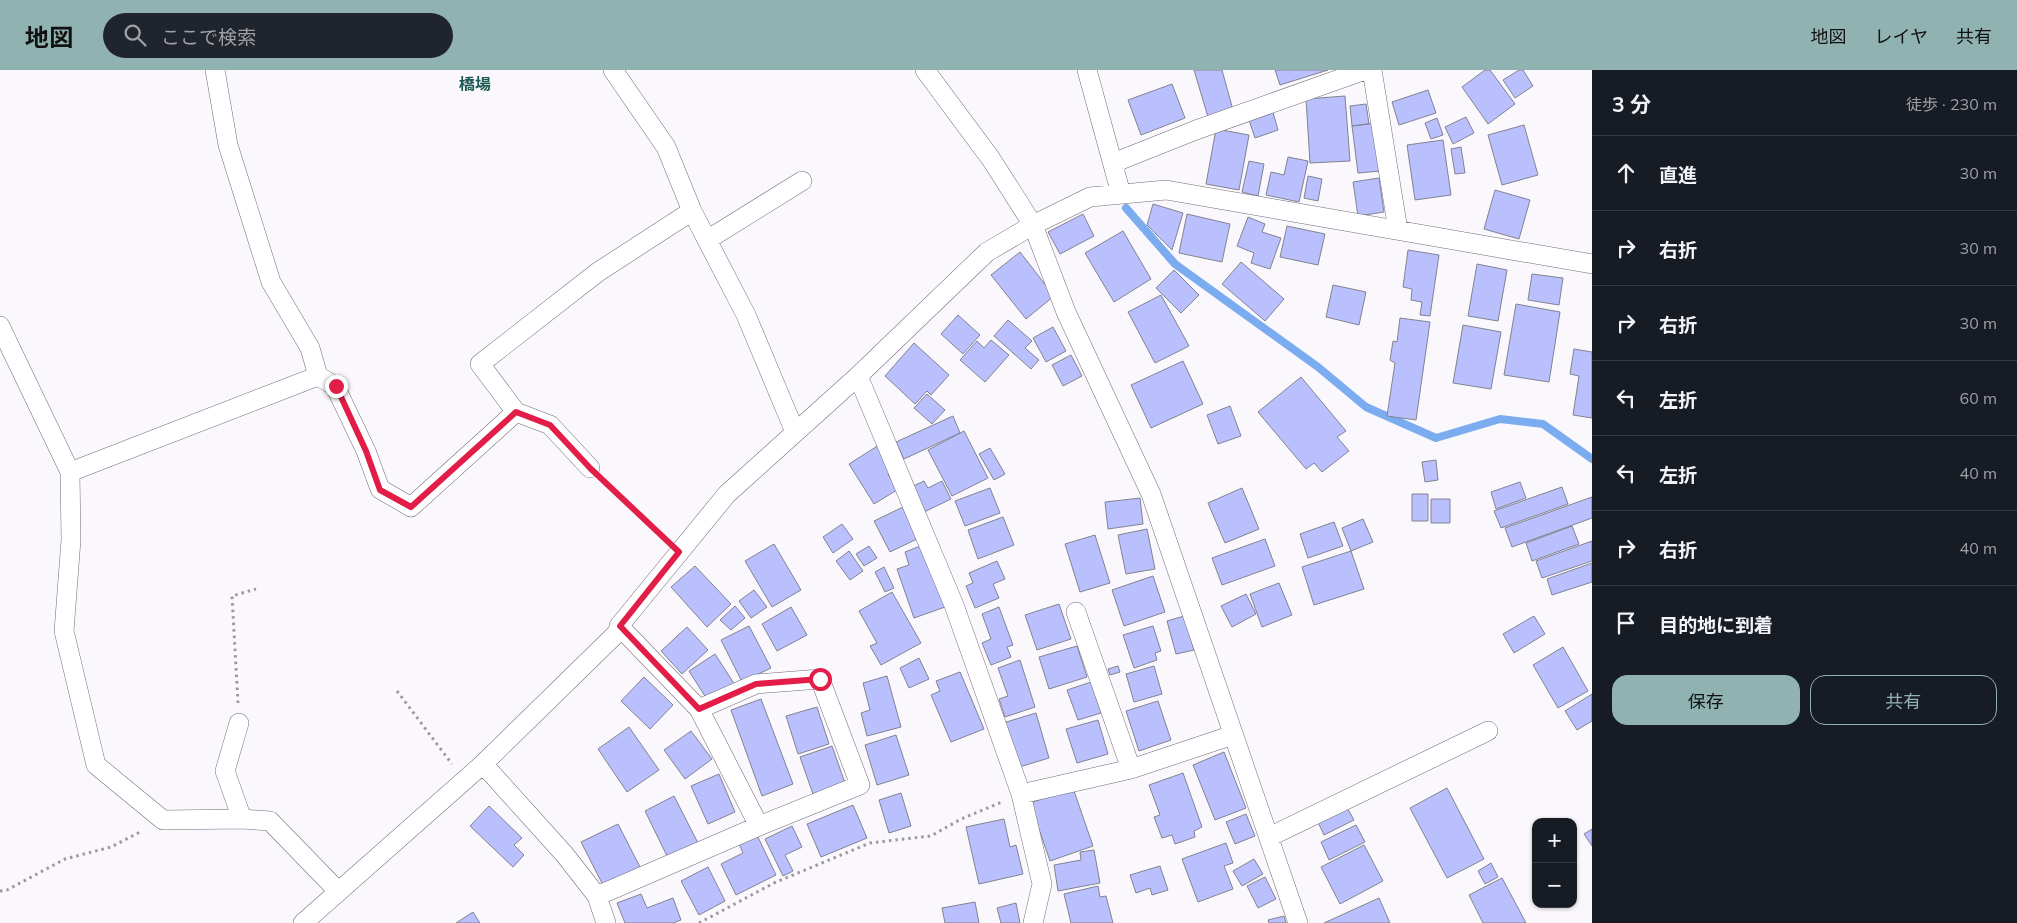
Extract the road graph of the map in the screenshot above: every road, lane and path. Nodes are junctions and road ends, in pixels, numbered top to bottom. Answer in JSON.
{"nodes":[{"id":1,"x":215,"y":70,"type":"edge"},
{"id":2,"x":613,"y":70,"type":"edge"},
{"id":3,"x":925,"y":70,"type":"edge"},
{"id":4,"x":1087,"y":70,"type":"edge"},
{"id":5,"x":1365,"y":70,"type":"edge"},
{"id":6,"x":1372,"y":70,"type":"edge"},
{"id":7,"x":1113,"y":163,"type":"junction"},
{"id":8,"x":802,"y":181,"type":"dead end"},
{"id":9,"x":1121,"y":194,"type":"junction"},
{"id":10,"x":692,"y":211,"type":"junction"},
{"id":11,"x":1033,"y":225,"type":"junction"},
{"id":12,"x":1398,"y":230,"type":"junction"},
{"id":13,"x":707,"y":240,"type":"junction"},
{"id":14,"x":1592,"y":264,"type":"edge"},
{"id":15,"x":0,"y":326,"type":"edge"},
{"id":16,"x":318,"y":376,"type":"junction"},
{"id":17,"x":858,"y":376,"type":"junction"},
{"id":18,"x":516,"y":412,"type":"junction"},
{"id":19,"x":795,"y":432,"type":"junction"},
{"id":20,"x":590,"y":468,"type":"joint"},
{"id":21,"x":70,"y":472,"type":"junction"},
{"id":22,"x":679,"y":552,"type":"junction"},
{"id":23,"x":256,"y":589,"type":"dead end"},
{"id":24,"x":1076,"y":612,"type":"dead end"},
{"id":25,"x":620,"y":626,"type":"junction"},
{"id":26,"x":398,"y":692,"type":"dead end"},
{"id":27,"x":699,"y":709,"type":"junction"},
{"id":28,"x":239,"y":723,"type":"joint"},
{"id":29,"x":1488,"y":731,"type":"dead end"},
{"id":30,"x":1233,"y":735,"type":"junction"},
{"id":31,"x":483,"y":764,"type":"junction"},
{"id":32,"x":1131,"y":769,"type":"junction"},
{"id":33,"x":465,"y":780,"type":"junction"},
{"id":34,"x":1021,"y":794,"type":"junction"},
{"id":35,"x":242,"y":819,"type":"junction"},
{"id":36,"x":163,"y":820,"type":"junction"},
{"id":37,"x":759,"y":826,"type":"junction"},
{"id":38,"x":1269,"y":837,"type":"junction"},
{"id":39,"x":338,"y":891,"type":"junction"},
{"id":40,"x":0,"y":892,"type":"edge"},
{"id":41,"x":597,"y":896,"type":"junction"},
{"id":42,"x":303,"y":923,"type":"edge"},
{"id":43,"x":606,"y":923,"type":"edge"},
{"id":44,"x":699,"y":923,"type":"edge"},
{"id":45,"x":1033,"y":923,"type":"edge"},
{"id":46,"x":1298,"y":923,"type":"edge"}],
"edges":[{"from":1,"to":16,"type":"street"},
{"from":2,"to":10,"type":"street"},
{"from":3,"to":11,"type":"street"},
{"from":4,"to":7,"type":"street"},
{"from":5,"to":7,"type":"street"},
{"from":6,"to":12,"type":"street"},
{"from":7,"to":9,"type":"street"},
{"from":8,"to":13,"type":"street"},
{"from":9,"to":11,"type":"street"},
{"from":9,"to":12,"type":"street"},
{"from":10,"to":13,"type":"street"},
{"from":10,"to":18,"type":"street"},
{"from":11,"to":17,"type":"street"},
{"from":11,"to":30,"type":"street"},
{"from":12,"to":14,"type":"street"},
{"from":13,"to":19,"type":"street"},
{"from":15,"to":21,"type":"street"},
{"from":16,"to":18,"type":"street"},
{"from":16,"to":21,"type":"street"},
{"from":17,"to":19,"type":"street"},
{"from":17,"to":34,"type":"street"},
{"from":18,"to":20,"type":"street"},
{"from":19,"to":22,"type":"street"},
{"from":20,"to":22,"type":"path"},
{"from":21,"to":36,"type":"street"},
{"from":22,"to":25,"type":"street"},
{"from":23,"to":28,"type":"path"},
{"from":24,"to":32,"type":"street"},
{"from":25,"to":27,"type":"street"},
{"from":25,"to":31,"type":"street"},
{"from":26,"to":33,"type":"path"},
{"from":27,"to":37,"type":"street"},
{"from":27,"to":37,"type":"street"},
{"from":28,"to":35,"type":"street"},
{"from":29,"to":38,"type":"street"},
{"from":30,"to":32,"type":"street"},
{"from":30,"to":38,"type":"street"},
{"from":31,"to":33,"type":"street"},
{"from":31,"to":41,"type":"street"},
{"from":32,"to":34,"type":"street"},
{"from":33,"to":39,"type":"street"},
{"from":34,"to":44,"type":"path"},
{"from":34,"to":45,"type":"street"},
{"from":35,"to":36,"type":"street"},
{"from":35,"to":39,"type":"street"},
{"from":36,"to":40,"type":"path"},
{"from":37,"to":41,"type":"street"},
{"from":38,"to":46,"type":"street"},
{"from":39,"to":42,"type":"street"},
{"from":41,"to":43,"type":"street"}]}
